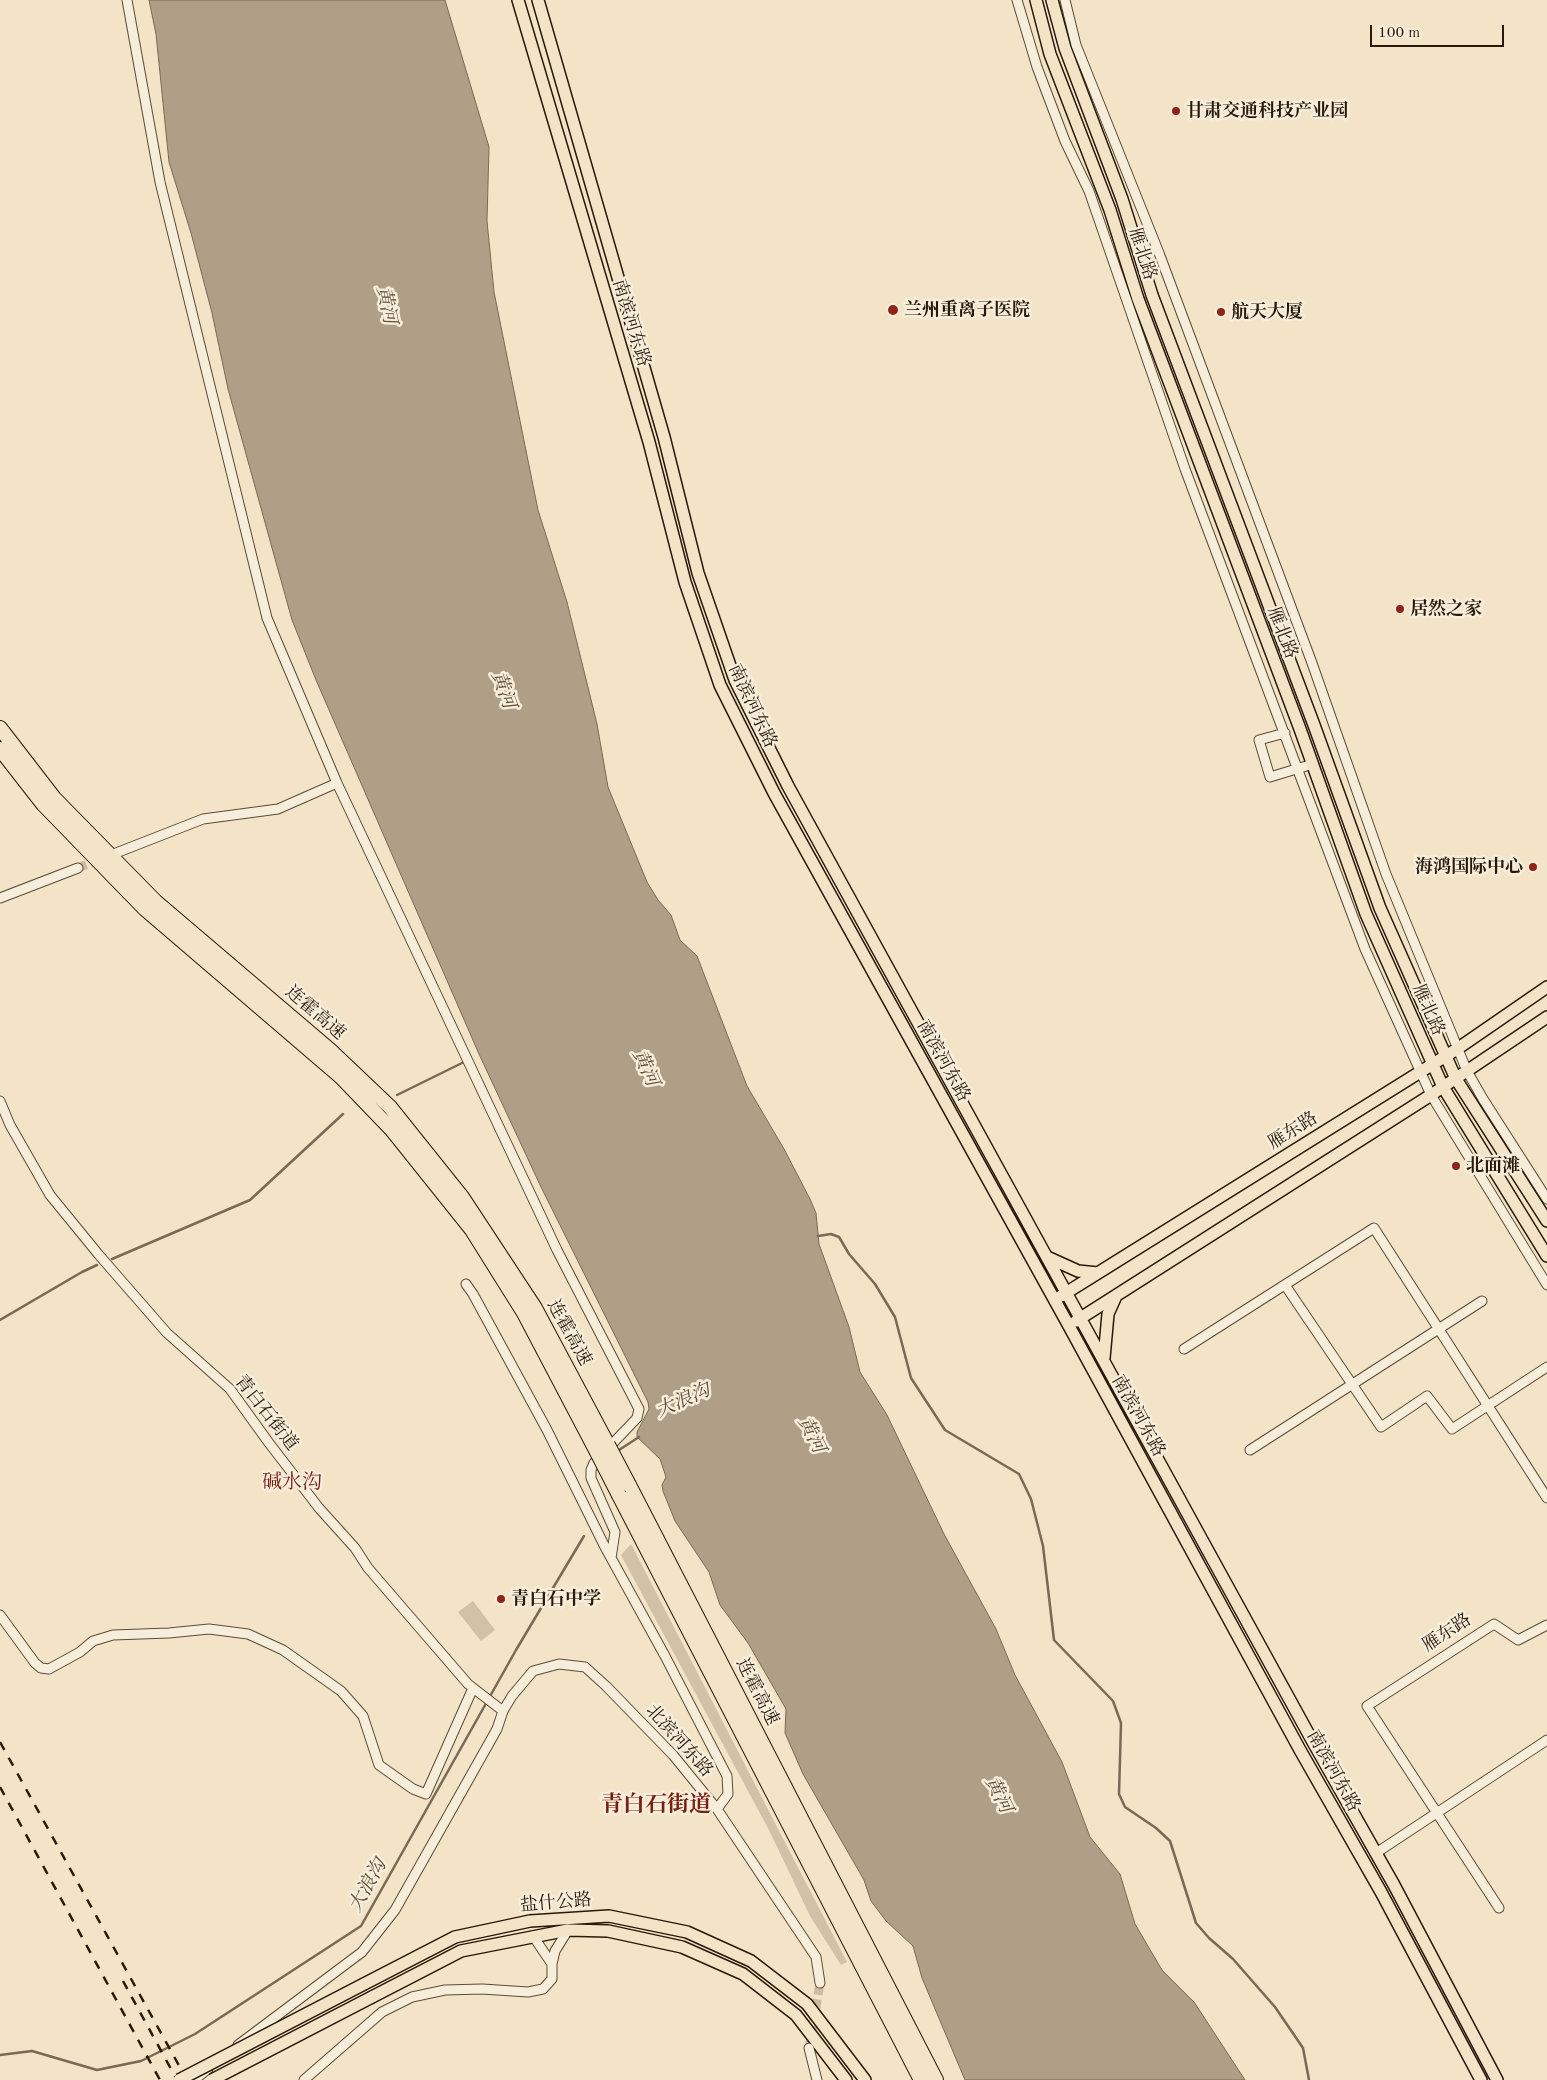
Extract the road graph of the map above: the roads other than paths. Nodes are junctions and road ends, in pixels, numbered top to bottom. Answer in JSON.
{"nodes":[{"id":1,"x":127,"y":0,"type":"edge"},
{"id":2,"x":518,"y":0,"type":"edge"},
{"id":3,"x":538,"y":0,"type":"edge"},
{"id":4,"x":1017,"y":0,"type":"edge"},
{"id":5,"x":1036,"y":0,"type":"edge"},
{"id":6,"x":1052,"y":0,"type":"edge"},
{"id":7,"x":1065,"y":0,"type":"edge"},
{"id":8,"x":0,"y":728,"type":"edge"},
{"id":9,"x":1285,"y":733,"type":"junction"},
{"id":10,"x":0,"y":749,"type":"edge"},
{"id":11,"x":1313,"y":764,"type":"junction"},
{"id":12,"x":1298,"y":768,"type":"junction"},
{"id":13,"x":337,"y":783,"type":"junction"},
{"id":14,"x":116,"y":853,"type":"dead end"},
{"id":15,"x":78,"y":868,"type":"tunnel mouth"},
{"id":16,"x":0,"y":898,"type":"edge"},
{"id":17,"x":885,"y":960,"type":"junction"},
{"id":18,"x":870,"y":964,"type":"junction"},
{"id":19,"x":1547,"y":987,"type":"edge"},
{"id":20,"x":1547,"y":1017,"type":"edge"},
{"id":21,"x":1457,"y":1049,"type":"junction"},
{"id":22,"x":1444,"y":1056,"type":"junction"},
{"id":23,"x":1432,"y":1063,"type":"junction"},
{"id":24,"x":1419,"y":1071,"type":"junction"},
{"id":25,"x":1467,"y":1071,"type":"junction"},
{"id":26,"x":1456,"y":1078,"type":"junction"},
{"id":27,"x":1443,"y":1087,"type":"junction"},
{"id":28,"x":1431,"y":1095,"type":"junction"},
{"id":29,"x":0,"y":1101,"type":"edge"},
{"id":30,"x":1547,"y":1199,"type":"edge"},
{"id":31,"x":1547,"y":1221,"type":"edge"},
{"id":32,"x":1547,"y":1256,"type":"edge"},
{"id":33,"x":1047,"y":1257,"type":"junction"},
{"id":34,"x":1098,"y":1273,"type":"junction"},
{"id":35,"x":466,"y":1284,"type":"dead end"},
{"id":36,"x":1284,"y":1284,"type":"junction"},
{"id":37,"x":1547,"y":1286,"type":"edge"},
{"id":38,"x":1067,"y":1292,"type":"junction"},
{"id":39,"x":1116,"y":1296,"type":"junction"},
{"id":40,"x":1055,"y":1301,"type":"junction"},
{"id":41,"x":1482,"y":1301,"type":"dead end"},
{"id":42,"x":1081,"y":1318,"type":"junction"},
{"id":43,"x":1069,"y":1326,"type":"junction"},
{"id":44,"x":1438,"y":1327,"type":"junction"},
{"id":45,"x":1184,"y":1349,"type":"dead end"},
{"id":46,"x":1104,"y":1360,"type":"junction"},
{"id":47,"x":1547,"y":1367,"type":"edge"},
{"id":48,"x":1352,"y":1384,"type":"junction"},
{"id":49,"x":1488,"y":1405,"type":"junction"},
{"id":50,"x":603,"y":1450,"type":"junction"},
{"id":51,"x":1250,"y":1450,"type":"dead end"},
{"id":52,"x":1547,"y":1498,"type":"edge"},
{"id":53,"x":611,"y":1558,"type":"junction"},
{"id":54,"x":0,"y":1615,"type":"edge"},
{"id":55,"x":1547,"y":1625,"type":"edge"},
{"id":56,"x":476,"y":1690,"type":"junction"},
{"id":57,"x":499,"y":1708,"type":"junction"},
{"id":58,"x":1547,"y":1740,"type":"edge"},
{"id":59,"x":717,"y":1809,"type":"junction"},
{"id":60,"x":1436,"y":1811,"type":"junction"},
{"id":61,"x":1376,"y":1853,"type":"junction"},
{"id":62,"x":1394,"y":1885,"type":"junction"},
{"id":63,"x":1381,"y":1892,"type":"junction"},
{"id":64,"x":1499,"y":1908,"type":"dead end"},
{"id":65,"x":568,"y":1930,"type":"junction"},
{"id":66,"x":533,"y":1936,"type":"junction"},
{"id":67,"x":552,"y":1964,"type":"junction"},
{"id":68,"x":820,"y":1983,"type":"tunnel mouth"},
{"id":69,"x":809,"y":2048,"type":"tunnel mouth"},
{"id":70,"x":208,"y":2068,"type":"junction"},
{"id":71,"x":179,"y":2080,"type":"edge"},
{"id":72,"x":194,"y":2080,"type":"edge"},
{"id":73,"x":212,"y":2080,"type":"edge"},
{"id":74,"x":222,"y":2080,"type":"edge"},
{"id":75,"x":304,"y":2080,"type":"edge"},
{"id":76,"x":817,"y":2080,"type":"edge"},
{"id":77,"x":846,"y":2080,"type":"edge"},
{"id":78,"x":865,"y":2080,"type":"edge"},
{"id":79,"x":921,"y":2080,"type":"edge"},
{"id":80,"x":936,"y":2080,"type":"edge"},
{"id":81,"x":1481,"y":2080,"type":"edge"},
{"id":82,"x":1497,"y":2080,"type":"edge"}],
"edges":[{"from":1,"to":13,"type":"street"},
{"from":2,"to":18,"type":"main road","name":"南滨河东路"},
{"from":3,"to":17,"type":"main road","name":"南滨河东路"},
{"from":4,"to":9,"type":"street"},
{"from":5,"to":11,"type":"main road","name":"雁北路"},
{"from":6,"to":22,"type":"main road","name":"雁北路"},
{"from":7,"to":21,"type":"street"},
{"from":8,"to":50,"type":"highway","name":"连霍高速"},
{"from":9,"to":12,"type":"street"},
{"from":9,"to":12,"type":"street"},
{"from":10,"to":50,"type":"highway","name":"连霍高速"},
{"from":11,"to":12,"type":"street"},
{"from":11,"to":23,"type":"main road","name":"雁北路"},
{"from":12,"to":24,"type":"street"},
{"from":13,"to":14,"type":"street"},
{"from":13,"to":53,"type":"street"},
{"from":15,"to":16,"type":"street"},
{"from":17,"to":18,"type":"main road"},
{"from":17,"to":33,"type":"main road","name":"南滨河东路"},
{"from":18,"to":40,"type":"main road","name":"南滨河东路"},
{"from":19,"to":21,"type":"main road","name":"雁东路"},
{"from":20,"to":25,"type":"main road"},
{"from":21,"to":22,"type":"main road","name":"雁东路"},
{"from":21,"to":25,"type":"street"},
{"from":22,"to":23,"type":"main road","name":"雁东路"},
{"from":22,"to":26,"type":"main road","name":"雁北路"},
{"from":23,"to":24,"type":"main road","name":"雁东路"},
{"from":23,"to":27,"type":"main road","name":"雁北路"},
{"from":24,"to":28,"type":"street"},
{"from":24,"to":34,"type":"main road","name":"雁东路"},
{"from":25,"to":26,"type":"main road"},
{"from":25,"to":30,"type":"street"},
{"from":26,"to":27,"type":"main road"},
{"from":26,"to":31,"type":"main road","name":"雁北路"},
{"from":27,"to":28,"type":"main road"},
{"from":27,"to":32,"type":"main road","name":"雁北路"},
{"from":28,"to":37,"type":"street"},
{"from":28,"to":39,"type":"main road"},
{"from":29,"to":56,"type":"street","name":"青白石街道"},
{"from":33,"to":34,"type":"main road"},
{"from":33,"to":38,"type":"main road","name":"南滨河东路"},
{"from":34,"to":38,"type":"main road","name":"雁东路"},
{"from":35,"to":53,"type":"street"},
{"from":36,"to":44,"type":"street"},
{"from":36,"to":45,"type":"street"},
{"from":36,"to":48,"type":"street"},
{"from":38,"to":40,"type":"main road","name":"雁东路"},
{"from":38,"to":42,"type":"main road","name":"南滨河东路"},
{"from":39,"to":42,"type":"main road"},
{"from":39,"to":46,"type":"main road"},
{"from":40,"to":43,"type":"main road","name":"南滨河东路"},
{"from":41,"to":44,"type":"street"},
{"from":42,"to":43,"type":"main road"},
{"from":42,"to":46,"type":"main road","name":"南滨河东路"},
{"from":43,"to":63,"type":"main road","name":"南滨河东路"},
{"from":44,"to":48,"type":"street"},
{"from":44,"to":49,"type":"street"},
{"from":46,"to":61,"type":"main road","name":"南滨河东路"},
{"from":47,"to":49,"type":"street"},
{"from":48,"to":49,"type":"street"},
{"from":48,"to":51,"type":"street"},
{"from":49,"to":52,"type":"street"},
{"from":50,"to":79,"type":"highway","name":"连霍高速","bridge":true},
{"from":50,"to":80,"type":"highway","name":"连霍高速","bridge":true},
{"from":53,"to":59,"type":"street"},
{"from":54,"to":56,"type":"street"},
{"from":55,"to":60,"type":"street","name":"雁东路"},
{"from":56,"to":57,"type":"street","name":"青白石街道"},
{"from":57,"to":59,"type":"street","name":"北滨河东路"},
{"from":57,"to":70,"type":"street"},
{"from":58,"to":60,"type":"street"},
{"from":59,"to":68,"type":"street","name":"北滨河东路"},
{"from":60,"to":61,"type":"street"},
{"from":60,"to":64,"type":"street"},
{"from":61,"to":62,"type":"main road","name":"南滨河东路"},
{"from":62,"to":63,"type":"main road"},
{"from":62,"to":82,"type":"main road","name":"南滨河东路"},
{"from":63,"to":81,"type":"main road","name":"南滨河东路"},
{"from":65,"to":66,"type":"main road","name":"盐什公路"},
{"from":65,"to":67,"type":"street"},
{"from":65,"to":77,"type":"main road","name":"盐什公路"},
{"from":66,"to":67,"type":"street"},
{"from":66,"to":73,"type":"main road","name":"盐什公路","bridge":true},
{"from":67,"to":75,"type":"street"},
{"from":69,"to":76,"type":"street"},
{"from":70,"to":72,"type":"street"},
{"from":70,"to":74,"type":"street"},
{"from":71,"to":78,"type":"main road","name":"盐什公路","bridge":true}]}
